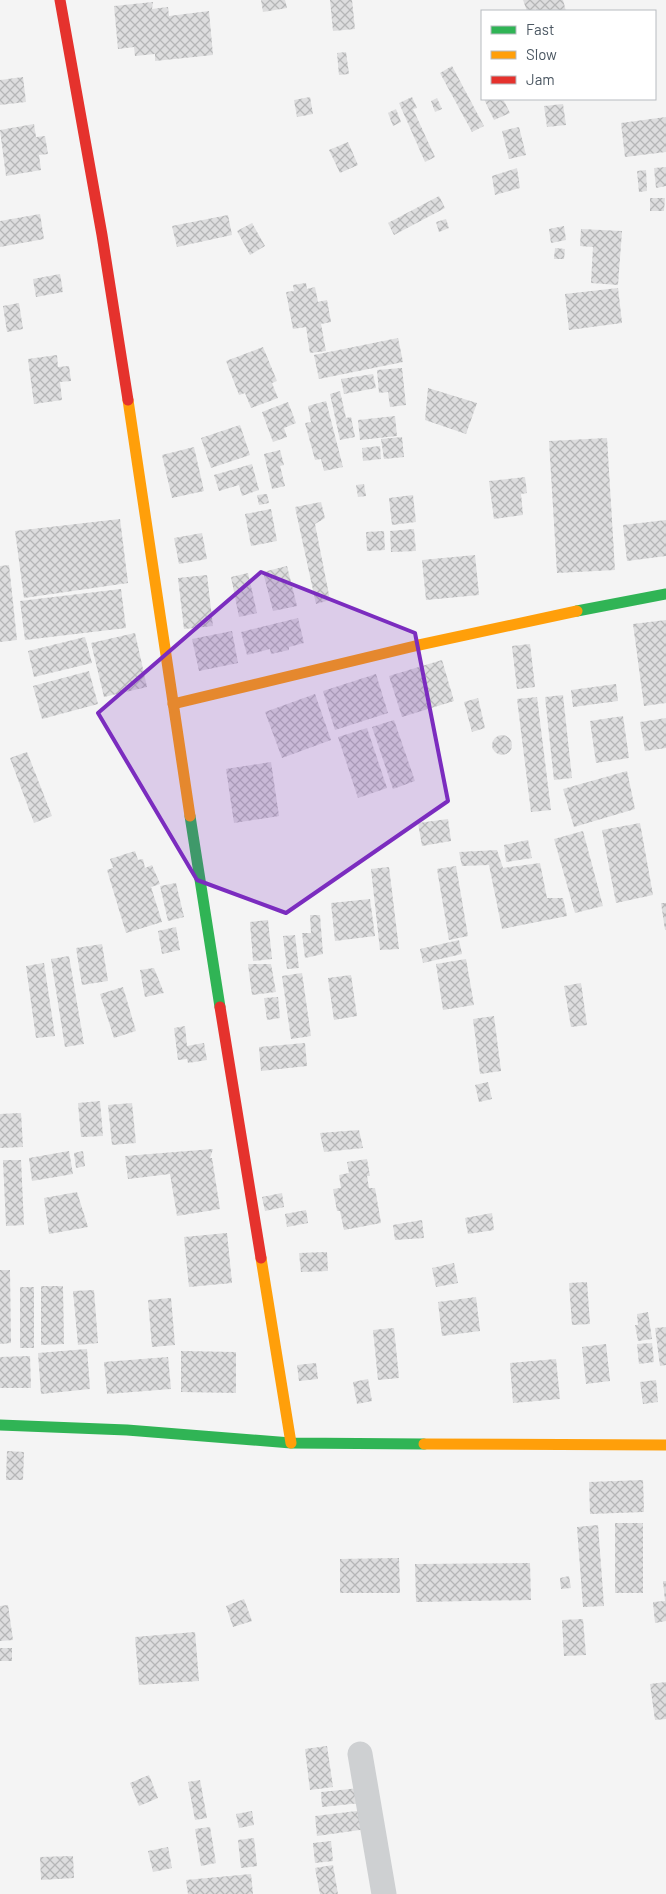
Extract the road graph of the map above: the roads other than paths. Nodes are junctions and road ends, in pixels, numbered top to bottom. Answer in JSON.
{"nodes":[{"id":1,"x":60,"y":0,"type":"edge"},
{"id":2,"x":666,"y":594,"type":"edge"},
{"id":3,"x":173,"y":704,"type":"junction"},
{"id":4,"x":0,"y":1425,"type":"edge"},
{"id":5,"x":291,"y":1443,"type":"junction"},
{"id":6,"x":666,"y":1445,"type":"edge"},
{"id":7,"x":360,"y":1754,"type":"dead end"},
{"id":8,"x":384,"y":1894,"type":"edge"}],
"edges":[{"from":1,"to":3,"type":"street"},
{"from":2,"to":3,"type":"street"},
{"from":3,"to":5,"type":"street"},
{"from":4,"to":5,"type":"street"},
{"from":5,"to":6,"type":"street"},
{"from":7,"to":8,"type":"street"}]}
